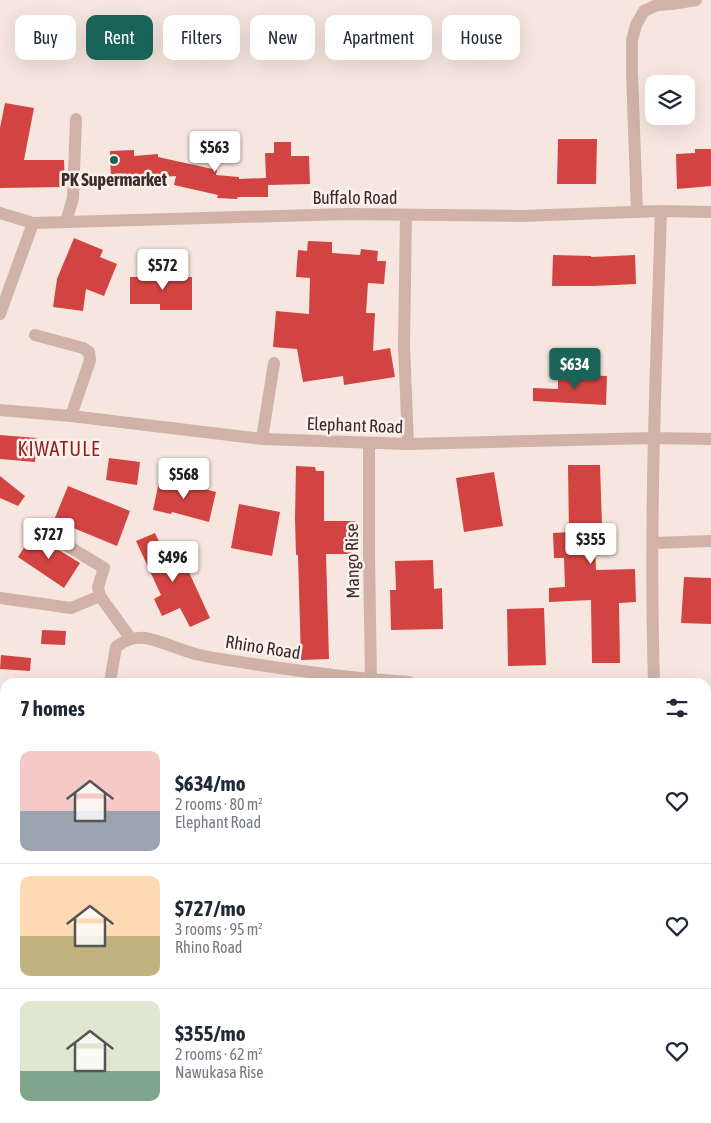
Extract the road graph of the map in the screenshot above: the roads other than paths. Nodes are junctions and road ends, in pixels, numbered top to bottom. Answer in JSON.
{"nodes":[{"id":1,"x":696,"y":0,"type":"edge"},
{"id":2,"x":76,"y":119,"type":"dead end"},
{"id":3,"x":637,"y":212,"type":"junction"},
{"id":4,"x":661,"y":212,"type":"junction"},
{"id":5,"x":711,"y":212,"type":"edge"},
{"id":6,"x":0,"y":213,"type":"edge"},
{"id":7,"x":406,"y":215,"type":"junction"},
{"id":8,"x":66,"y":222,"type":"junction"},
{"id":9,"x":32,"y":223,"type":"junction"},
{"id":10,"x":0,"y":314,"type":"edge"},
{"id":11,"x":35,"y":335,"type":"dead end"},
{"id":12,"x":274,"y":363,"type":"dead end"},
{"id":13,"x":0,"y":410,"type":"edge"},
{"id":14,"x":71,"y":416,"type":"junction"},
{"id":15,"x":654,"y":438,"type":"junction"},
{"id":16,"x":262,"y":439,"type":"junction"},
{"id":17,"x":711,"y":439,"type":"edge"},
{"id":18,"x":369,"y":442,"type":"junction"},
{"id":19,"x":408,"y":444,"type":"junction"},
{"id":20,"x":53,"y":537,"type":"dead end"},
{"id":21,"x":711,"y":541,"type":"edge"},
{"id":22,"x":653,"y":543,"type":"junction"},
{"id":23,"x":100,"y":596,"type":"junction"},
{"id":24,"x":0,"y":598,"type":"edge"},
{"id":25,"x":131,"y":639,"type":"junction"},
{"id":26,"x":111,"y":678,"type":"edge"},
{"id":27,"x":355,"y":678,"type":"edge"},
{"id":28,"x":372,"y":678,"type":"edge"},
{"id":29,"x":654,"y":678,"type":"edge"}],
"edges":[{"from":1,"to":3,"type":"street"},
{"from":2,"to":8,"type":"street"},
{"from":3,"to":4,"type":"street","name":"Buffalo Road"},
{"from":3,"to":7,"type":"street","name":"Buffalo Road"},
{"from":4,"to":5,"type":"street","name":"Buffalo Road"},
{"from":4,"to":15,"type":"street"},
{"from":6,"to":9,"type":"street","name":"Buffalo Road"},
{"from":7,"to":8,"type":"street","name":"Buffalo Road"},
{"from":7,"to":19,"type":"street"},
{"from":8,"to":9,"type":"street","name":"Buffalo Road"},
{"from":9,"to":10,"type":"street"},
{"from":11,"to":14,"type":"street"},
{"from":12,"to":16,"type":"street"},
{"from":13,"to":14,"type":"street","name":"Elephant Road"},
{"from":14,"to":16,"type":"street","name":"Elephant Road"},
{"from":15,"to":17,"type":"street","name":"Elephant Road"},
{"from":15,"to":19,"type":"street","name":"Elephant Road"},
{"from":15,"to":22,"type":"street"},
{"from":16,"to":18,"type":"street","name":"Elephant Road"},
{"from":18,"to":19,"type":"street","name":"Elephant Road"},
{"from":18,"to":28,"type":"street","name":"Mango Rise"},
{"from":20,"to":23,"type":"street"},
{"from":21,"to":22,"type":"street"},
{"from":22,"to":29,"type":"street"},
{"from":23,"to":24,"type":"street"},
{"from":23,"to":25,"type":"street"},
{"from":25,"to":26,"type":"street"},
{"from":25,"to":27,"type":"street","name":"Rhino Road"}]}
